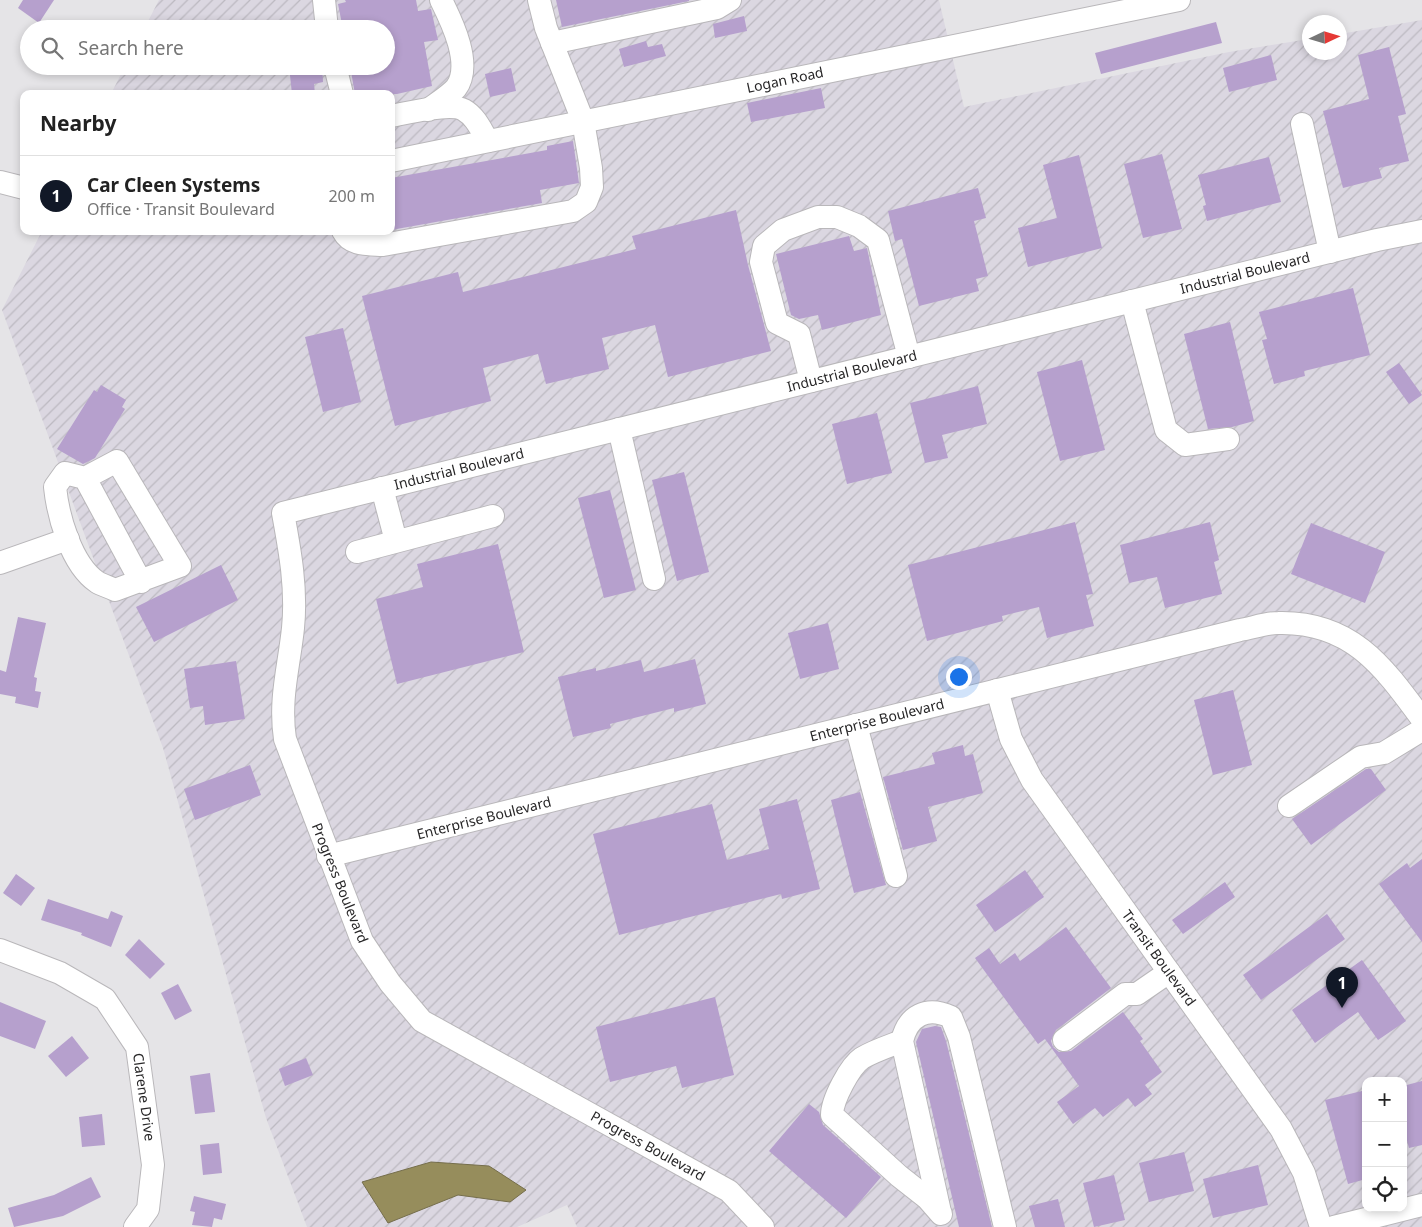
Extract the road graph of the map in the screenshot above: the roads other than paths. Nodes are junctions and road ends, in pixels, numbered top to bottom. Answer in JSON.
{"nodes":[{"id":1,"x":324,"y":0,"type":"edge"},
{"id":2,"x":441,"y":0,"type":"edge"},
{"id":3,"x":539,"y":0,"type":"edge"},
{"id":4,"x":730,"y":0,"type":"edge"},
{"id":5,"x":1180,"y":0,"type":"edge"},
{"id":6,"x":326,"y":20,"type":"edge"},
{"id":7,"x":552,"y":43,"type":"junction"},
{"id":8,"x":338,"y":75,"type":"edge"},
{"id":9,"x":341,"y":90,"type":"edge"},
{"id":10,"x":428,"y":110,"type":"junction"},
{"id":11,"x":395,"y":115,"type":"edge"},
{"id":12,"x":583,"y":122,"type":"junction"},
{"id":13,"x":1302,"y":124,"type":"dead end"},
{"id":14,"x":488,"y":141,"type":"junction"},
{"id":15,"x":395,"y":160,"type":"edge"},
{"id":16,"x":0,"y":182,"type":"edge"},
{"id":17,"x":20,"y":187,"type":"edge"},
{"id":18,"x":1422,"y":231,"type":"edge"},
{"id":19,"x":345,"y":235,"type":"edge"},
{"id":20,"x":1330,"y":252,"type":"junction"},
{"id":21,"x":1132,"y":302,"type":"junction"},
{"id":22,"x":909,"y":357,"type":"junction"},
{"id":23,"x":811,"y":381,"type":"junction"},
{"id":24,"x":618,"y":430,"type":"junction"},
{"id":25,"x":1228,"y":439,"type":"dead end"},
{"id":26,"x":85,"y":478,"type":"junction"},
{"id":27,"x":382,"y":488,"type":"junction"},
{"id":28,"x":283,"y":513,"type":"joint"},
{"id":29,"x":493,"y":516,"type":"dead end"},
{"id":30,"x":68,"y":539,"type":"junction"},
{"id":31,"x":396,"y":541,"type":"junction"},
{"id":32,"x":357,"y":552,"type":"dead end"},
{"id":33,"x":0,"y":563,"type":"edge"},
{"id":34,"x":654,"y":579,"type":"dead end"},
{"id":35,"x":141,"y":582,"type":"junction"},
{"id":36,"x":997,"y":690,"type":"junction"},
{"id":37,"x":1422,"y":719,"type":"edge"},
{"id":38,"x":856,"y":725,"type":"junction"},
{"id":39,"x":1422,"y":730,"type":"edge"},
{"id":40,"x":1289,"y":806,"type":"dead end"},
{"id":41,"x":328,"y":856,"type":"junction"},
{"id":42,"x":896,"y":876,"type":"dead end"},
{"id":43,"x":0,"y":950,"type":"edge"},
{"id":44,"x":1169,"y":972,"type":"junction"},
{"id":45,"x":1064,"y":1040,"type":"dead end"},
{"id":46,"x":902,"y":1041,"type":"junction"},
{"id":47,"x":1422,"y":1205,"type":"edge"},
{"id":48,"x":942,"y":1219,"type":"edge"},
{"id":49,"x":135,"y":1227,"type":"edge"},
{"id":50,"x":763,"y":1227,"type":"edge"},
{"id":51,"x":1005,"y":1227,"type":"edge"},
{"id":52,"x":1321,"y":1227,"type":"edge"},
{"id":53,"x":1334,"y":1227,"type":"edge"}],
"edges":[{"from":1,"to":6,"type":"street"},
{"from":2,"to":10,"type":"street"},
{"from":3,"to":7,"type":"street"},
{"from":4,"to":7,"type":"street"},
{"from":5,"to":12,"type":"street","name":"Logan Road"},
{"from":7,"to":12,"type":"street"},
{"from":8,"to":9,"type":"street"},
{"from":10,"to":11,"type":"street"},
{"from":10,"to":14,"type":"street"},
{"from":12,"to":14,"type":"street","name":"Logan Road"},
{"from":12,"to":19,"type":"street"},
{"from":13,"to":20,"type":"street"},
{"from":14,"to":15,"type":"street","name":"Logan Road"},
{"from":16,"to":17,"type":"street"},
{"from":18,"to":20,"type":"street","name":"Industrial Boulevard"},
{"from":20,"to":21,"type":"street","name":"Industrial Boulevard"},
{"from":21,"to":22,"type":"street","name":"Industrial Boulevard"},
{"from":21,"to":25,"type":"street"},
{"from":22,"to":23,"type":"street","name":"Industrial Boulevard"},
{"from":22,"to":23,"type":"street"},
{"from":23,"to":24,"type":"street","name":"Industrial Boulevard"},
{"from":24,"to":27,"type":"street","name":"Industrial Boulevard"},
{"from":24,"to":34,"type":"street"},
{"from":26,"to":30,"type":"street"},
{"from":26,"to":35,"type":"street"},
{"from":26,"to":35,"type":"street"},
{"from":27,"to":28,"type":"street","name":"Industrial Boulevard"},
{"from":27,"to":31,"type":"street"},
{"from":28,"to":41,"type":"street","name":"Progress Boulevard"},
{"from":29,"to":31,"type":"street"},
{"from":30,"to":33,"type":"street"},
{"from":30,"to":35,"type":"street"},
{"from":31,"to":32,"type":"street"},
{"from":36,"to":37,"type":"street","name":"Enterprise Boulevard"},
{"from":36,"to":38,"type":"street","name":"Enterprise Boulevard"},
{"from":36,"to":44,"type":"street","name":"Transit Boulevard"},
{"from":38,"to":41,"type":"street","name":"Enterprise Boulevard"},
{"from":38,"to":42,"type":"street"},
{"from":39,"to":40,"type":"street"},
{"from":41,"to":50,"type":"street","name":"Progress Boulevard"},
{"from":43,"to":49,"type":"street","name":"Clarene Drive"},
{"from":44,"to":45,"type":"street"},
{"from":44,"to":52,"type":"street","name":"Transit Boulevard"},
{"from":46,"to":48,"type":"street"},
{"from":46,"to":48,"type":"street"},
{"from":46,"to":51,"type":"street"},
{"from":47,"to":53,"type":"street"}]}
